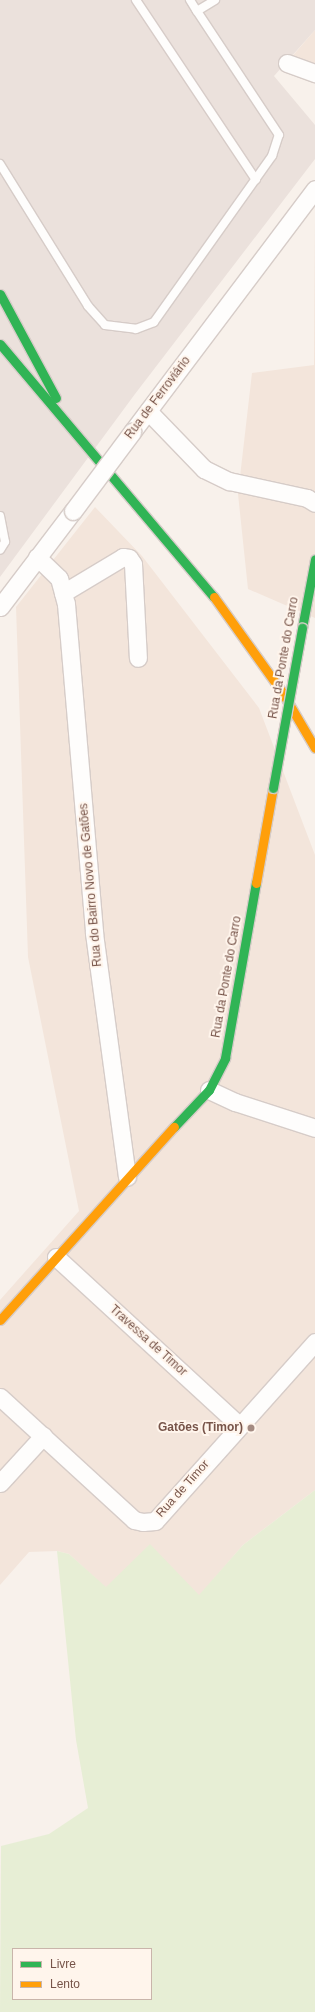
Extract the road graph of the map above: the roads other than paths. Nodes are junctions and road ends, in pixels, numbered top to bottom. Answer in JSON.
{"nodes":[{"id":1,"x":136,"y":0,"type":"edge"},
{"id":2,"x":190,"y":0,"type":"edge"},
{"id":3,"x":215,"y":0,"type":"edge"},
{"id":4,"x":197,"y":12,"type":"junction"},
{"id":5,"x":287,"y":63,"type":"dead end"},
{"id":6,"x":315,"y":73,"type":"edge"},
{"id":7,"x":0,"y":164,"type":"edge"},
{"id":8,"x":256,"y":180,"type":"junction"},
{"id":9,"x":315,"y":189,"type":"edge"},
{"id":10,"x":0,"y":294,"type":"edge"},
{"id":11,"x":0,"y":344,"type":"edge"},
{"id":12,"x":24,"y":389,"type":"dead end"},
{"id":13,"x":148,"y":411,"type":"junction"},
{"id":14,"x":67,"y":425,"type":"junction"},
{"id":15,"x":315,"y":503,"type":"edge"},
{"id":16,"x":0,"y":516,"type":"edge"},
{"id":17,"x":0,"y":550,"type":"edge"},
{"id":18,"x":38,"y":557,"type":"junction"},
{"id":19,"x":315,"y":559,"type":"edge"},
{"id":20,"x":63,"y":593,"type":"junction"},
{"id":21,"x":0,"y":607,"type":"edge"},
{"id":22,"x":138,"y":658,"type":"dead end"},
{"id":23,"x":315,"y":748,"type":"edge"},
{"id":24,"x":209,"y":1090,"type":"junction"},
{"id":25,"x":315,"y":1128,"type":"edge"},
{"id":26,"x":127,"y":1177,"type":"junction"},
{"id":27,"x":56,"y":1257,"type":"junction"},
{"id":28,"x":0,"y":1320,"type":"edge"},
{"id":29,"x":315,"y":1342,"type":"edge"},
{"id":30,"x":0,"y":1396,"type":"edge"},
{"id":31,"x":240,"y":1424,"type":"junction"},
{"id":32,"x":43,"y":1436,"type":"junction"},
{"id":33,"x":0,"y":1483,"type":"edge"}],
"edges":[{"from":1,"to":8,"type":"lane"},
{"from":2,"to":4,"type":"lane"},
{"from":3,"to":4,"type":"lane"},
{"from":4,"to":8,"type":"lane"},
{"from":5,"to":6,"type":"street"},
{"from":7,"to":8,"type":"lane"},
{"from":9,"to":13,"type":"street","name":"Rua de Ferroviário"},
{"from":10,"to":14,"type":"main road"},
{"from":11,"to":14,"type":"main road"},
{"from":12,"to":14,"type":"main road"},
{"from":13,"to":15,"type":"street"},
{"from":13,"to":18,"type":"street","name":"Rua de Ferroviário","bridge":true},
{"from":14,"to":23,"type":"main road"},
{"from":16,"to":17,"type":"lane"},
{"from":18,"to":20,"type":"street","name":"Rua do Bairro Novo de Gatões"},
{"from":18,"to":21,"type":"street","name":"Rua de Ferroviário"},
{"from":19,"to":24,"type":"main road","name":"Rua da Ponte do Carro","bridge":true},
{"from":20,"to":22,"type":"street"},
{"from":20,"to":26,"type":"street","name":"Rua do Bairro Novo de Gatões"},
{"from":24,"to":25,"type":"street"},
{"from":24,"to":26,"type":"main road","name":"Rua da Ponte do Carro"},
{"from":26,"to":27,"type":"main road","name":"Rua da Ponte do Carro"},
{"from":27,"to":28,"type":"main road","name":"Rua da Ponte do Carro"},
{"from":27,"to":31,"type":"street","name":"Travessa de Timor"},
{"from":29,"to":31,"type":"street","name":"Rua de Timor"},
{"from":30,"to":32,"type":"street","name":"Rua de Timor"},
{"from":31,"to":32,"type":"street","name":"Rua de Timor"},
{"from":32,"to":33,"type":"street"}]}
